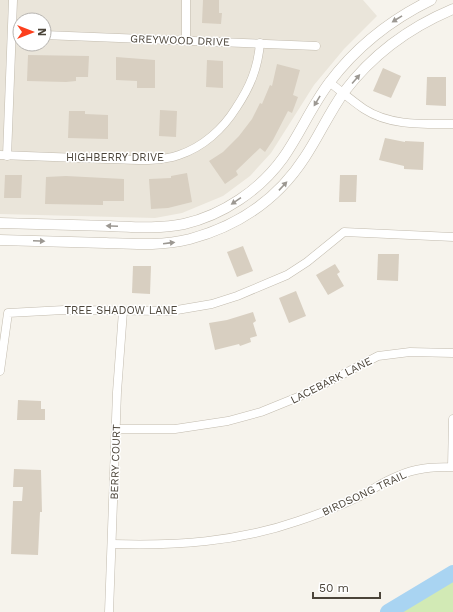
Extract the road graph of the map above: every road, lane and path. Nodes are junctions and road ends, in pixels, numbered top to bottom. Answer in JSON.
{"nodes":[{"id":1,"x":13,"y":0,"type":"edge"},
{"id":2,"x":186,"y":0,"type":"edge"},
{"id":3,"x":431,"y":0,"type":"edge"},
{"id":4,"x":453,"y":9,"type":"edge"},
{"id":5,"x":14,"y":12,"type":"edge"},
{"id":6,"x":52,"y":35,"type":"edge"},
{"id":7,"x":186,"y":40,"type":"junction"},
{"id":8,"x":260,"y":43,"type":"junction"},
{"id":9,"x":316,"y":46,"type":"dead end"},
{"id":10,"x":14,"y":52,"type":"edge"},
{"id":11,"x":330,"y":82,"type":"junction"},
{"id":12,"x":344,"y":93,"type":"junction"},
{"id":13,"x":453,"y":124,"type":"edge"},
{"id":14,"x":4,"y":155,"type":"edge"},
{"id":15,"x":0,"y":223,"type":"edge"},
{"id":16,"x":453,"y":237,"type":"edge"},
{"id":17,"x":0,"y":240,"type":"edge"},
{"id":18,"x":123,"y":311,"type":"junction"},
{"id":19,"x":453,"y":353,"type":"edge"},
{"id":20,"x":0,"y":371,"type":"edge"},
{"id":21,"x":453,"y":419,"type":"edge"},
{"id":22,"x":116,"y":429,"type":"junction"},
{"id":23,"x":112,"y":544,"type":"junction"},
{"id":24,"x":109,"y":612,"type":"edge"}],
"edges":[{"from":1,"to":5,"type":"street"},
{"from":2,"to":7,"type":"street"},
{"from":3,"to":11,"type":"street","one_way":true},
{"from":12,"to":4,"type":"street","one_way":true},
{"from":6,"to":7,"type":"street","name":"GREYWOOD DRIVE"},
{"from":7,"to":8,"type":"street","name":"GREYWOOD DRIVE"},
{"from":8,"to":9,"type":"street","name":"GREYWOOD DRIVE"},
{"from":8,"to":14,"type":"street","name":"HIGHBERRY DRIVE"},
{"from":10,"to":14,"type":"street"},
{"from":11,"to":12,"type":"street"},
{"from":11,"to":15,"type":"street","one_way":true},
{"from":12,"to":13,"type":"street"},
{"from":17,"to":12,"type":"street","one_way":true},
{"from":16,"to":18,"type":"street","name":"TREE SHADOW LANE"},
{"from":18,"to":20,"type":"street","name":"TREE SHADOW LANE"},
{"from":18,"to":22,"type":"street","name":"BERRY COURT"},
{"from":19,"to":22,"type":"street","name":"LACEBARK LANE"},
{"from":21,"to":23,"type":"street","name":"BIRDSONG TRAIL"},
{"from":22,"to":23,"type":"street","name":"BERRY COURT"},
{"from":23,"to":24,"type":"street","name":"BERRY COURT"}]}
